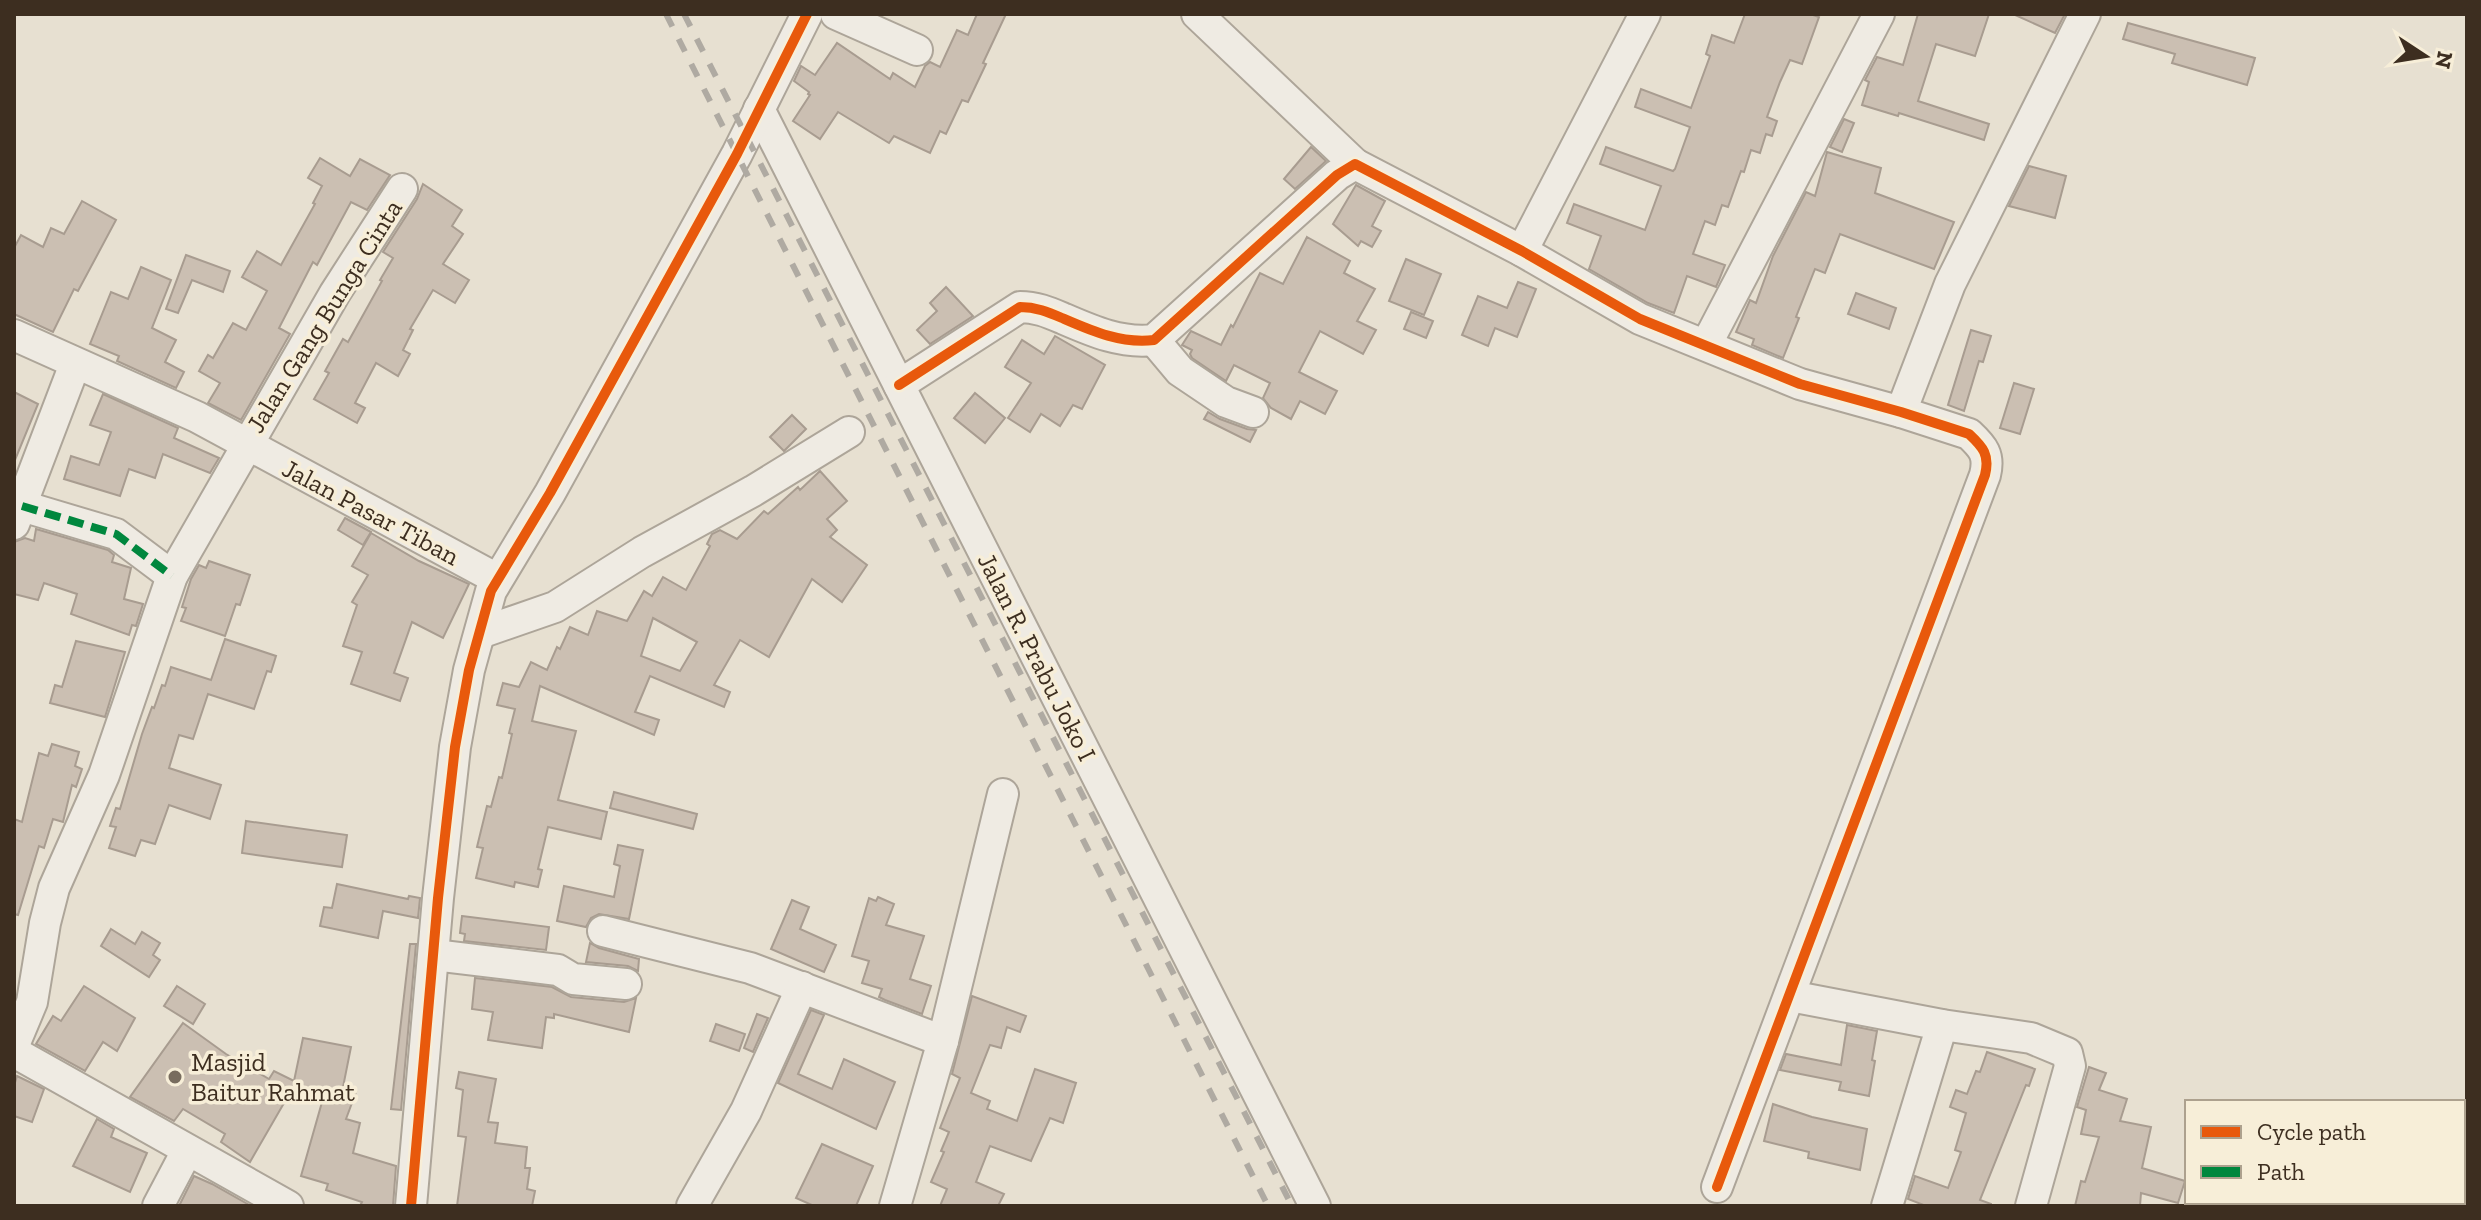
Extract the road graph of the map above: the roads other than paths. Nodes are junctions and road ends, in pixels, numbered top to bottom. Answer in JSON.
{"nodes":[{"id":1,"x":807,"y":14,"type":"edge"},
{"id":2,"x":836,"y":14,"type":"edge"},
{"id":3,"x":1197,"y":14,"type":"edge"},
{"id":4,"x":1645,"y":14,"type":"edge"},
{"id":5,"x":1879,"y":14,"type":"edge"},
{"id":6,"x":2085,"y":14,"type":"edge"},
{"id":7,"x":917,"y":50,"type":"dead end"},
{"id":8,"x":759,"y":109,"type":"junction"},
{"id":9,"x":1355,"y":164,"type":"junction"},
{"id":10,"x":402,"y":189,"type":"dead end"},
{"id":11,"x":1522,"y":251,"type":"junction"},
{"id":12,"x":14,"y":335,"type":"edge"},
{"id":13,"x":1154,"y":340,"type":"junction"},
{"id":14,"x":1706,"y":345,"type":"junction"},
{"id":15,"x":75,"y":364,"type":"junction"},
{"id":16,"x":899,"y":385,"type":"junction"},
{"id":17,"x":1253,"y":412,"type":"dead end"},
{"id":18,"x":1901,"y":412,"type":"junction"},
{"id":19,"x":849,"y":432,"type":"dead end"},
{"id":20,"x":246,"y":444,"type":"junction"},
{"id":21,"x":18,"y":515,"type":"edge"},
{"id":22,"x":172,"y":576,"type":"junction"},
{"id":23,"x":488,"y":605,"type":"junction"},
{"id":24,"x":1003,"y":794,"type":"dead end"},
{"id":25,"x":603,"y":931,"type":"dead end"},
{"id":26,"x":434,"y":955,"type":"junction"},
{"id":27,"x":626,"y":984,"type":"dead end"},
{"id":28,"x":802,"y":987,"type":"junction"},
{"id":29,"x":1790,"y":996,"type":"junction"},
{"id":30,"x":1942,"y":1025,"type":"junction"},
{"id":31,"x":943,"y":1041,"type":"junction"},
{"id":32,"x":14,"y":1045,"type":"edge"},
{"id":33,"x":14,"y":1052,"type":"edge"},
{"id":34,"x":187,"y":1151,"type":"junction"},
{"id":35,"x":1717,"y":1187,"type":"dead end"},
{"id":36,"x":158,"y":1206,"type":"edge"},
{"id":37,"x":288,"y":1206,"type":"edge"},
{"id":38,"x":411,"y":1206,"type":"edge"},
{"id":39,"x":692,"y":1206,"type":"edge"},
{"id":40,"x":895,"y":1206,"type":"edge"},
{"id":41,"x":1315,"y":1206,"type":"edge"},
{"id":42,"x":1887,"y":1206,"type":"edge"},
{"id":43,"x":2031,"y":1206,"type":"edge"}],
"edges":[{"from":1,"to":8,"type":"street"},
{"from":2,"to":7,"type":"street"},
{"from":3,"to":9,"type":"street"},
{"from":4,"to":11,"type":"street"},
{"from":5,"to":14,"type":"street"},
{"from":6,"to":18,"type":"street"},
{"from":8,"to":16,"type":"street","name":"Jalan R. Prabu Joko I"},
{"from":8,"to":23,"type":"street"},
{"from":9,"to":11,"type":"street"},
{"from":9,"to":13,"type":"street"},
{"from":10,"to":20,"type":"street","name":"Jalan Gang Bunga Cinta"},
{"from":11,"to":14,"type":"street"},
{"from":12,"to":15,"type":"street","name":"Jalan Pasar Tiban"},
{"from":13,"to":16,"type":"street"},
{"from":13,"to":17,"type":"street"},
{"from":14,"to":18,"type":"street"},
{"from":15,"to":20,"type":"street","name":"Jalan Pasar Tiban"},
{"from":15,"to":21,"type":"street"},
{"from":16,"to":41,"type":"street","name":"Jalan R. Prabu Joko I"},
{"from":18,"to":29,"type":"street"},
{"from":19,"to":23,"type":"street"},
{"from":20,"to":22,"type":"street","name":"Jalan Gang Bunga Cinta"},
{"from":20,"to":23,"type":"street","name":"Jalan Pasar Tiban"},
{"from":21,"to":22,"type":"street"},
{"from":22,"to":32,"type":"street","name":"Jalan Gang Bunga Cinta"},
{"from":23,"to":26,"type":"street"},
{"from":24,"to":31,"type":"street"},
{"from":25,"to":28,"type":"street"},
{"from":26,"to":27,"type":"street"},
{"from":26,"to":38,"type":"street"},
{"from":28,"to":31,"type":"street"},
{"from":28,"to":39,"type":"street"},
{"from":29,"to":30,"type":"street"},
{"from":29,"to":35,"type":"street"},
{"from":30,"to":42,"type":"street"},
{"from":30,"to":43,"type":"street"},
{"from":31,"to":40,"type":"street"},
{"from":33,"to":34,"type":"street"},
{"from":34,"to":36,"type":"street"},
{"from":34,"to":37,"type":"street"}]}
